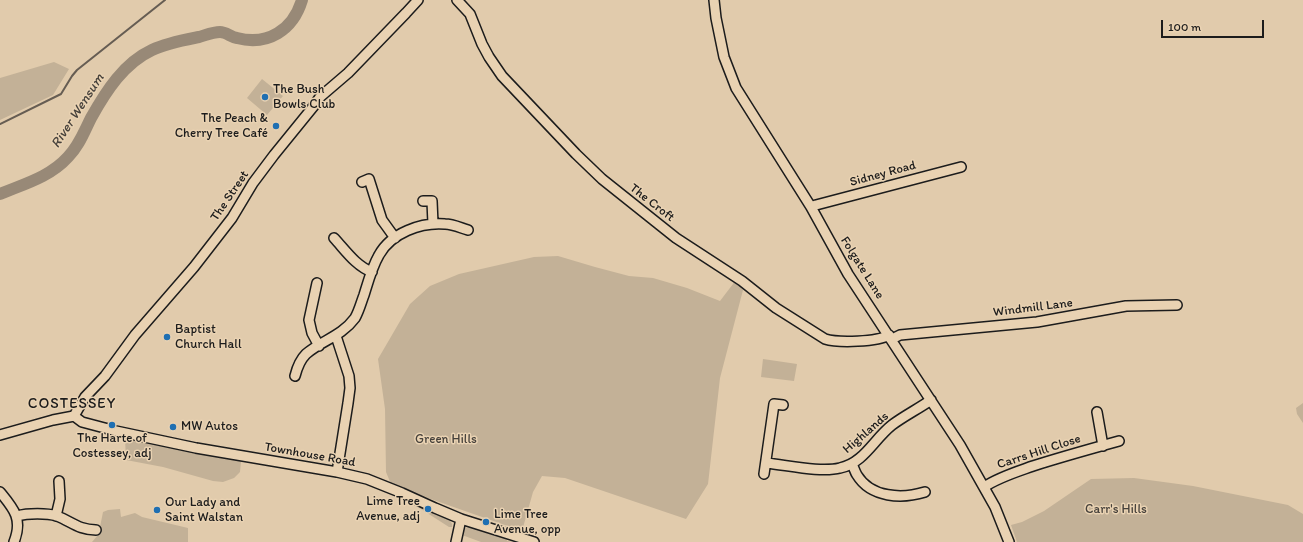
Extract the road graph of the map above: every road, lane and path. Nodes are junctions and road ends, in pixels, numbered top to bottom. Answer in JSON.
{"nodes":[{"id":1,"x":418,"y":0,"type":"edge"},
{"id":2,"x":457,"y":0,"type":"edge"},
{"id":3,"x":714,"y":0,"type":"edge"},
{"id":4,"x":961,"y":167,"type":"dead end"},
{"id":5,"x":369,"y":179,"type":"dead end"},
{"id":6,"x":432,"y":201,"type":"dead end"},
{"id":7,"x":811,"y":207,"type":"junction"},
{"id":8,"x":433,"y":224,"type":"junction"},
{"id":9,"x":468,"y":230,"type":"dead end"},
{"id":10,"x":395,"y":238,"type":"junction"},
{"id":11,"x":348,"y":239,"type":"dead end"},
{"id":12,"x":372,"y":272,"type":"junction"},
{"id":13,"x":313,"y":288,"type":"dead end"},
{"id":14,"x":1177,"y":305,"type":"dead end"},
{"id":15,"x":336,"y":336,"type":"junction"},
{"id":16,"x":891,"y":337,"type":"junction"},
{"id":17,"x":319,"y":346,"type":"junction"},
{"id":18,"x":295,"y":376,"type":"dead end"},
{"id":19,"x":931,"y":400,"type":"junction"},
{"id":20,"x":774,"y":404,"type":"dead end"},
{"id":21,"x":74,"y":416,"type":"junction"},
{"id":22,"x":1101,"y":416,"type":"dead end"},
{"id":23,"x":0,"y":435,"type":"edge"},
{"id":24,"x":1119,"y":441,"type":"dead end"},
{"id":25,"x":1103,"y":446,"type":"junction"},
{"id":26,"x":766,"y":463,"type":"junction"},
{"id":27,"x":852,"y":464,"type":"junction"},
{"id":28,"x":337,"y":472,"type":"junction"},
{"id":29,"x":764,"y":474,"type":"dead end"},
{"id":30,"x":63,"y":486,"type":"dead end"},
{"id":31,"x":984,"y":487,"type":"junction"},
{"id":32,"x":0,"y":492,"type":"edge"},
{"id":33,"x":925,"y":492,"type":"dead end"},
{"id":34,"x":916,"y":495,"type":"junction"},
{"id":35,"x":917,"y":504,"type":"dead end"},
{"id":36,"x":17,"y":516,"type":"junction"},
{"id":37,"x":56,"y":516,"type":"junction"},
{"id":38,"x":461,"y":519,"type":"junction"},
{"id":39,"x":91,"y":533,"type":"dead end"},
{"id":40,"x":14,"y":542,"type":"edge"},
{"id":41,"x":456,"y":542,"type":"edge"},
{"id":42,"x":534,"y":542,"type":"edge"},
{"id":43,"x":1009,"y":542,"type":"edge"}],
"edges":[{"from":1,"to":21,"type":"street","name":"The Street"},
{"from":2,"to":16,"type":"street","name":"The Croft"},
{"from":3,"to":7,"type":"street","name":"Folgate Lane"},
{"from":4,"to":7,"type":"street","name":"Sidney Road"},
{"from":5,"to":10,"type":"street"},
{"from":6,"to":8,"type":"street"},
{"from":7,"to":16,"type":"street","name":"Folgate Lane"},
{"from":8,"to":9,"type":"street"},
{"from":8,"to":10,"type":"street"},
{"from":10,"to":12,"type":"street"},
{"from":11,"to":12,"type":"street"},
{"from":12,"to":15,"type":"street"},
{"from":13,"to":17,"type":"street"},
{"from":14,"to":16,"type":"street","name":"Windmill Lane"},
{"from":15,"to":17,"type":"street"},
{"from":15,"to":28,"type":"street"},
{"from":16,"to":19,"type":"street","name":"Folgate Lane"},
{"from":17,"to":18,"type":"street"},
{"from":19,"to":27,"type":"street","name":"Highlands"},
{"from":19,"to":31,"type":"street","name":"Folgate Lane"},
{"from":20,"to":26,"type":"street"},
{"from":21,"to":23,"type":"street"},
{"from":21,"to":28,"type":"street","name":"Townhouse Road"},
{"from":22,"to":25,"type":"street"},
{"from":24,"to":25,"type":"street","name":"Carrs Hill Close"},
{"from":25,"to":31,"type":"street","name":"Carrs Hill Close"},
{"from":26,"to":27,"type":"street","name":"Highlands"},
{"from":26,"to":29,"type":"street"},
{"from":27,"to":34,"type":"street"},
{"from":28,"to":38,"type":"street","name":"Townhouse Road"},
{"from":30,"to":37,"type":"street"},
{"from":31,"to":43,"type":"street","name":"Folgate Lane"},
{"from":32,"to":36,"type":"street"},
{"from":33,"to":34,"type":"street"},
{"from":34,"to":35,"type":"street"},
{"from":36,"to":37,"type":"street"},
{"from":36,"to":40,"type":"street"},
{"from":37,"to":39,"type":"street"},
{"from":38,"to":41,"type":"street"},
{"from":38,"to":42,"type":"street","name":"Townhouse Road"}]}
